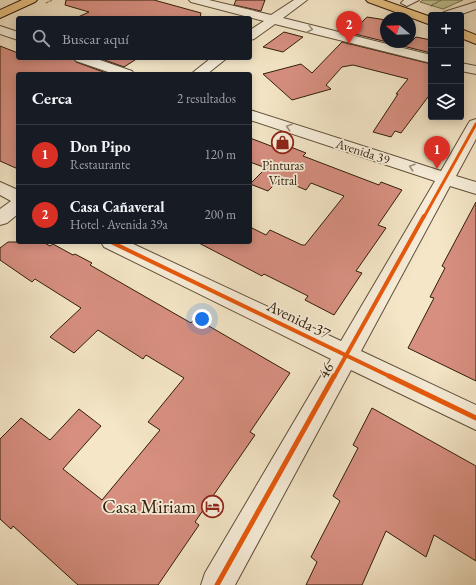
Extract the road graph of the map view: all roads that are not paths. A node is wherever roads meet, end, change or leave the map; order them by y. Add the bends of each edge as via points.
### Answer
1 (31, 0) edge
2 (195, 0) edge
3 (287, 0) edge
4 (301, 0) edge
5 (372, 0) edge
6 (406, 1) edge
7 (476, 5) edge
8 (432, 12) edge
9 (456, 12) edge
10 (0, 14) edge
11 (272, 20) junction
12 (428, 20) edge
13 (464, 26) edge
14 (0, 30) edge
15 (476, 32) edge
16 (464, 34) edge
17 (16, 35) edge
18 (252, 35) edge
19 (476, 40) edge
20 (428, 58) edge
21 (87, 60) edge
22 (217, 60) edge
23 (464, 68) edge
24 (476, 70) edge
25 (121, 72) edge
26 (201, 72) edge
27 (252, 116) edge
28 (476, 124) edge
29 (445, 178) junction
30 (0, 188) edge
31 (476, 188) edge
32 (16, 196) edge
33 (16, 206) edge
34 (0, 218) edge
35 (115, 244) edge
36 (347, 355) junction
37 (476, 418) edge
38 (217, 585) edge

1 - 10 main road
2 - 11 street
3 - 11 street
4 - 11 street
5 - 12 main road
6 - 8 main road
7 - 9 street
11 - 18 street
11 -> 20 street
13 - 15 main road
14 - 17 street
16 - 19 main road
21 - 25 street
22 - 26 street
23 - 24 street
29 -> 27 street, Avenida 39
28 - 29 street, 46
29 - 31 street, Avenida 39
29 - 36 street, 46
30 - 32 street
33 - 34 street
35 - 36 street, Avenida 37
36 - 37 street, Avenida 37
36 - 38 street, 46

